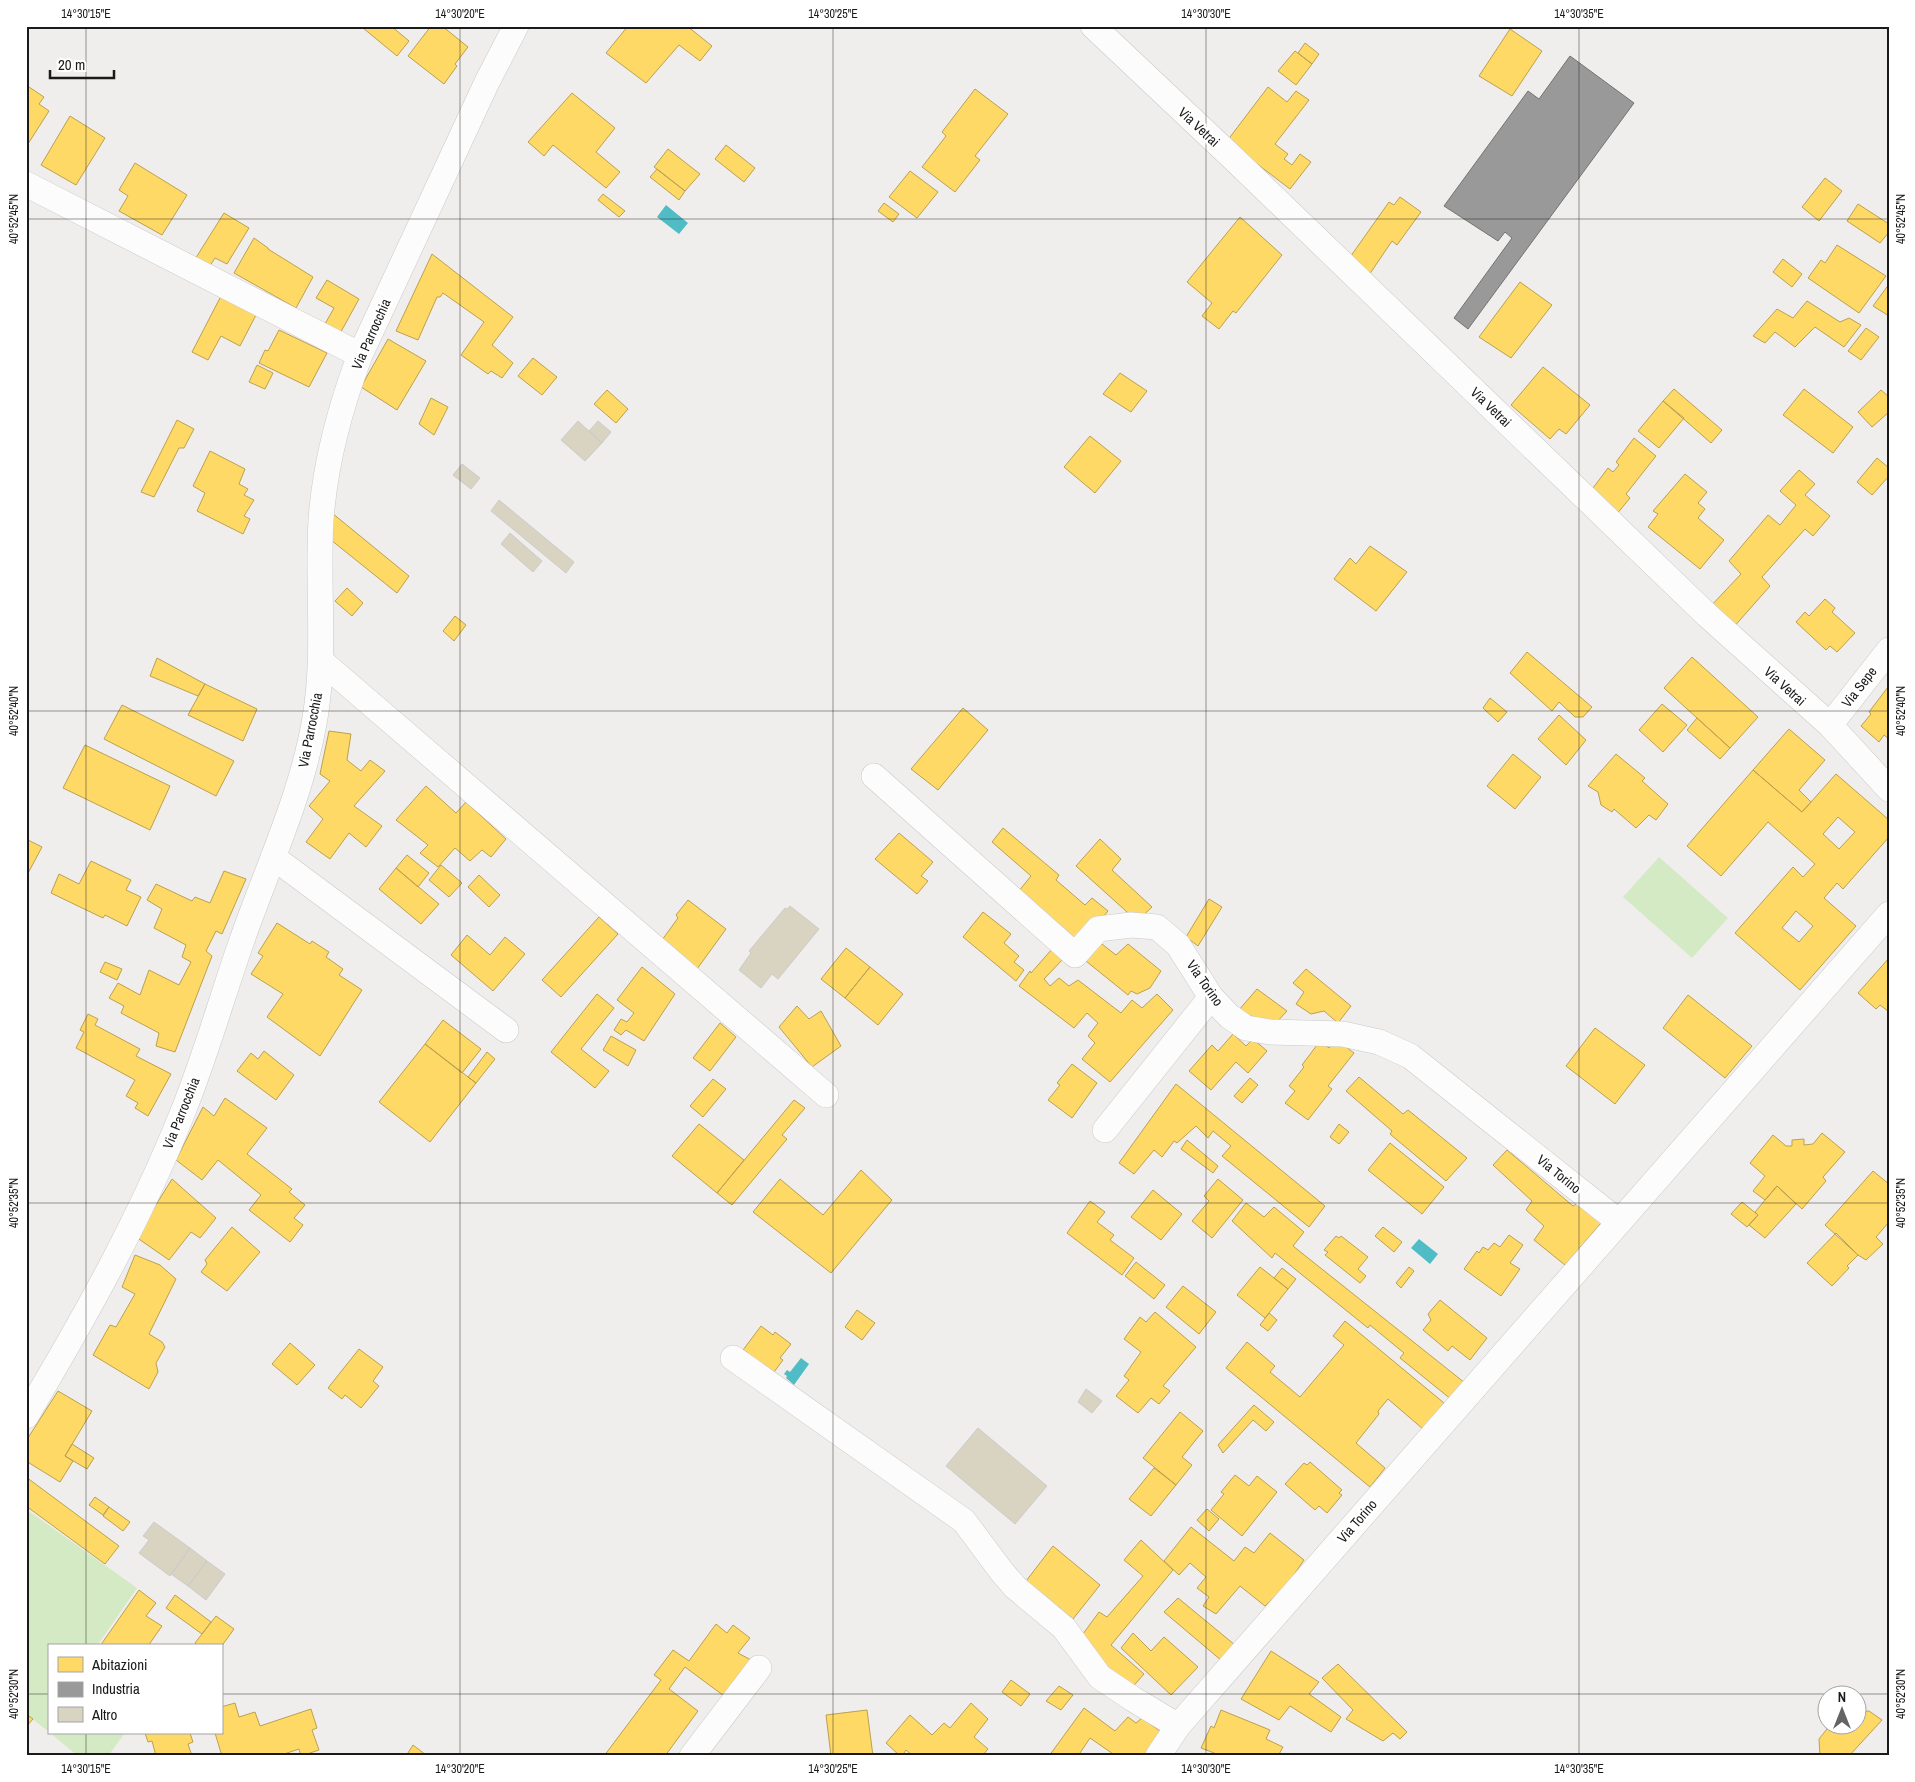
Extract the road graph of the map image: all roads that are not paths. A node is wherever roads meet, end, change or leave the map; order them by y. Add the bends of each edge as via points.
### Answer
1 (516, 26) edge
2 (1093, 26) edge
3 (26, 184) edge
4 (360, 355) junction
5 (1889, 650) edge
6 (321, 661) junction
7 (1830, 725) junction
8 (874, 776) dead end
9 (1889, 788) edge
10 (274, 857) junction
11 (1889, 914) edge
12 (1211, 997) junction
13 (506, 1030) dead end
14 (826, 1095) dead end
15 (1105, 1130) dead end
16 (1619, 1222) junction
17 (733, 1358) dead end
18 (26, 1416) edge
19 (759, 1668) dead end
20 (1178, 1726) junction
21 (692, 1756) edge
22 (1158, 1756) edge

1 - 4 street, Via Parrocchia via 486,82
2 - 7 street, Via Vetrai via 1707,615
3 - 4 street
4 - 6 street, Via Parrocchia via 346,393 328,463 321,521
5 - 7 street, Via Sepe
6 - 10 street, Via Parrocchia via 315,718 296,798
6 - 14 street
7 - 9 street, Via Vetrai
8 - 12 street, Via Torino via 1075,955 1098,929 1132,925 1157,927 1178,945
10 - 13 street
10 - 18 street, Via Parrocchia via 241,941 182,1115 142,1203 80,1324
11 - 16 street, Via Torino
12 - 15 street
12 - 16 street, Via Torino via 1246,1028 1270,1032 1343,1034 1379,1042 1410,1056
16 - 20 street, Via Torino
17 - 20 street via 964,1521 1015,1587 1070,1635 1100,1677
19 - 21 street
20 - 22 street, Via Torino

